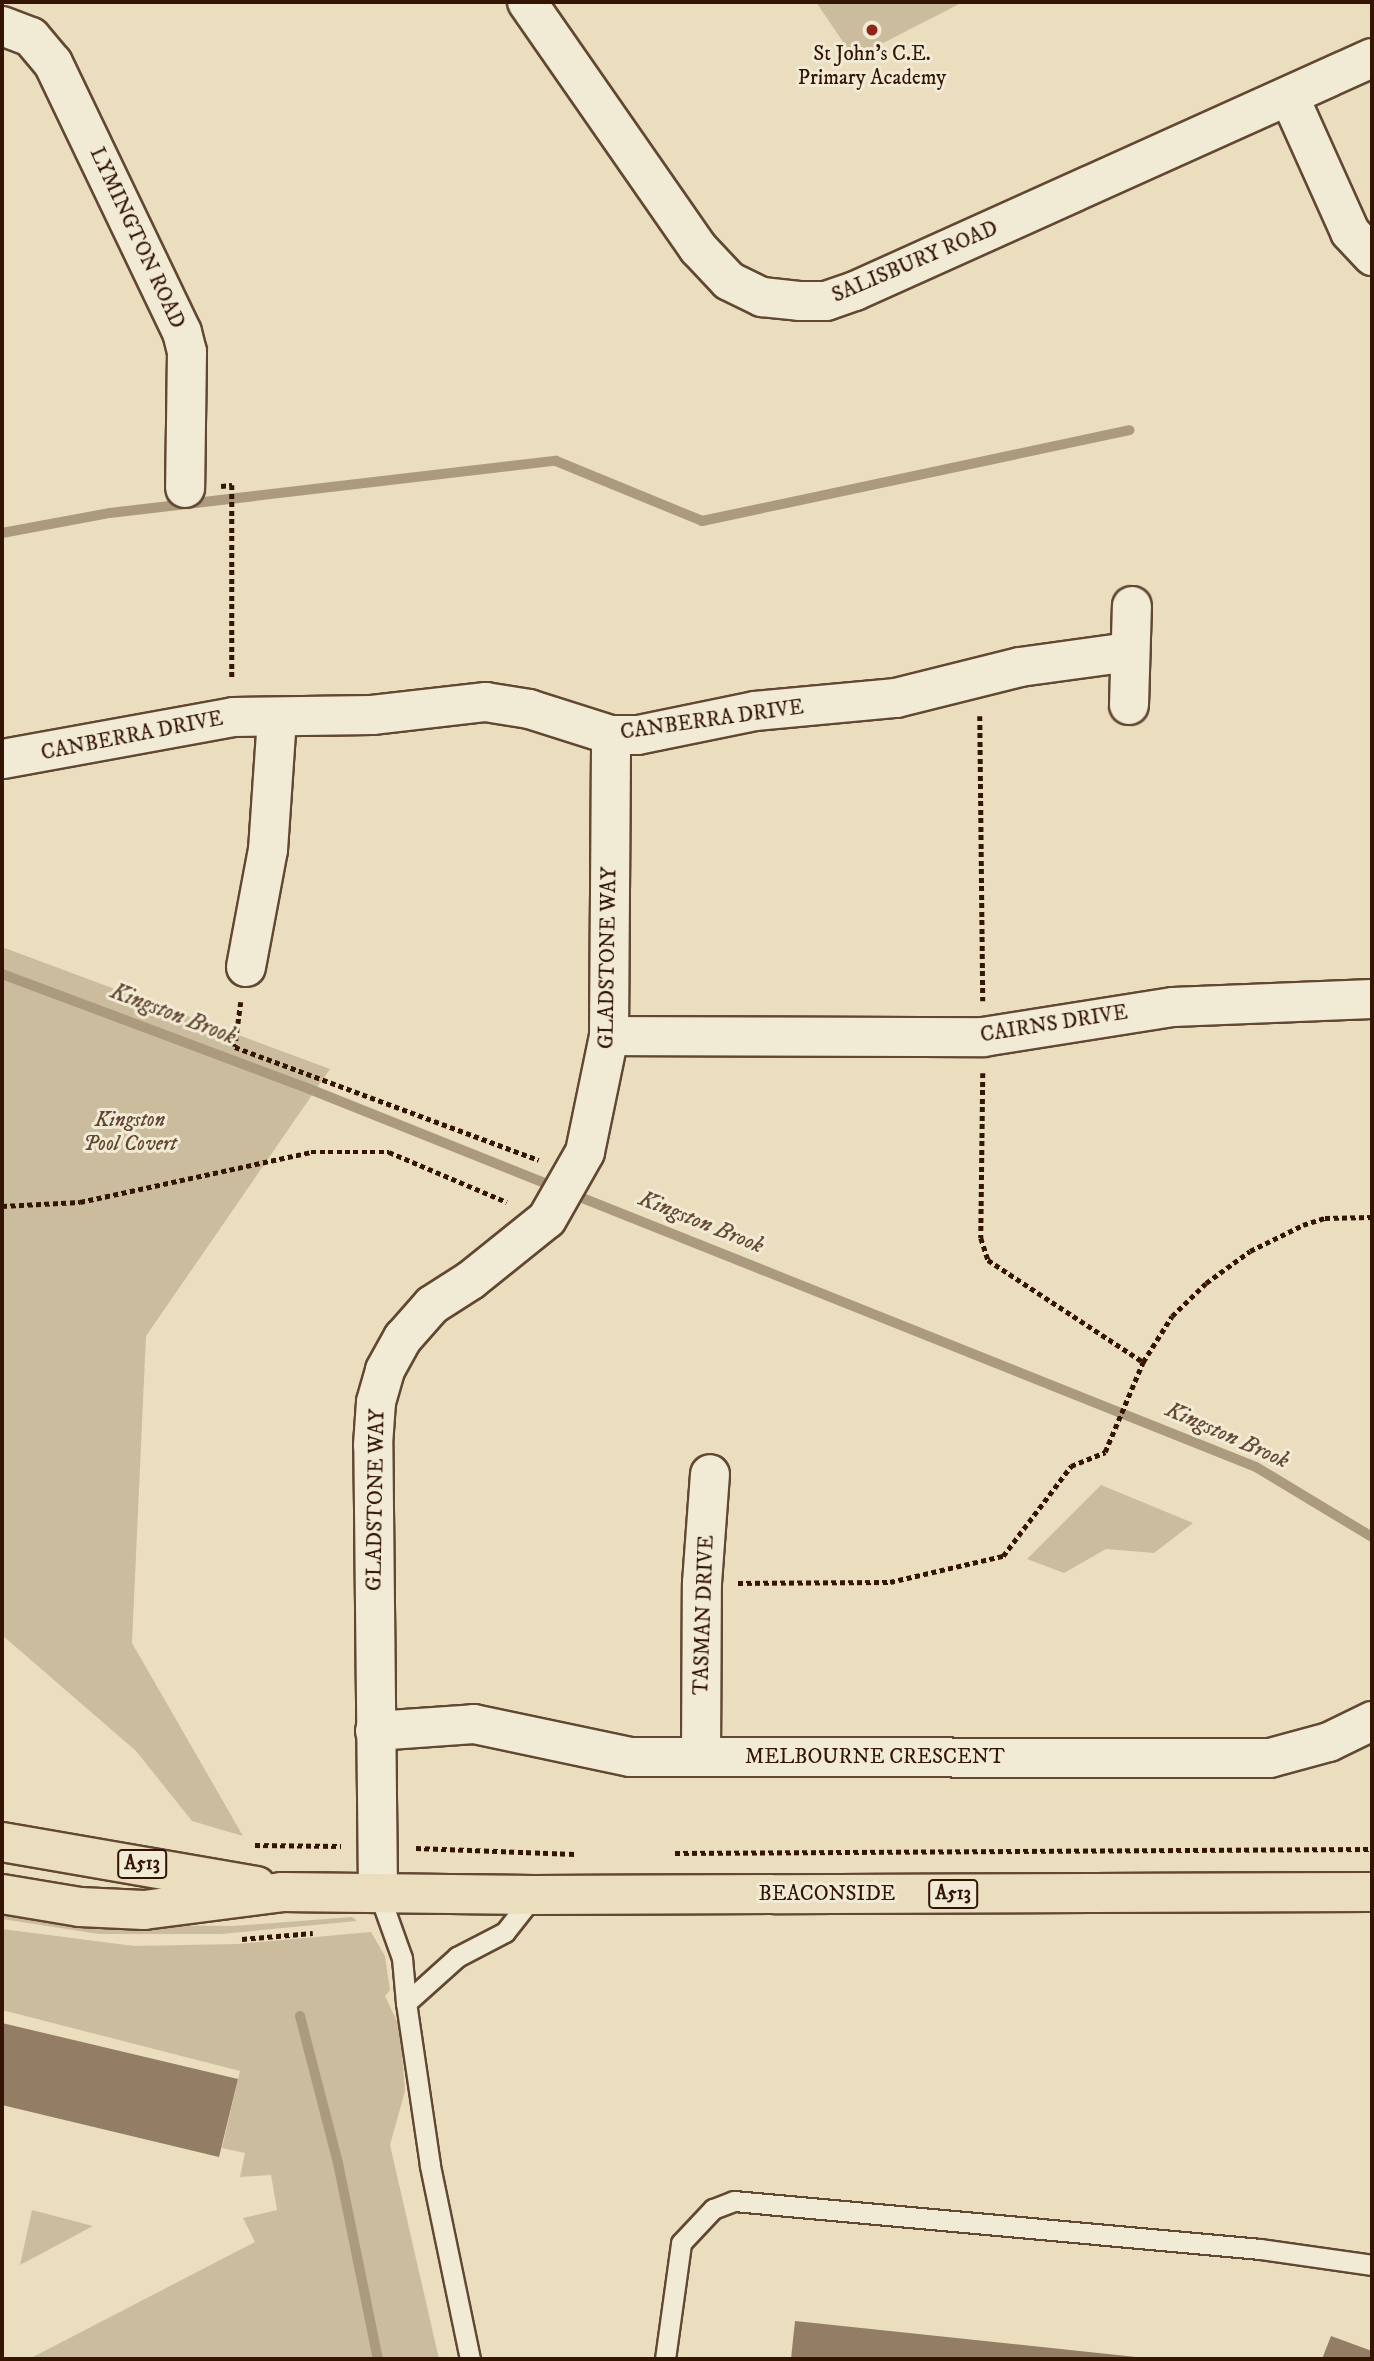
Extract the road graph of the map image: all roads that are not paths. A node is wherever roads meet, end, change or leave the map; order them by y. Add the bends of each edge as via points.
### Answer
1 (527, 2) edge
2 (2, 26) edge
3 (1372, 58) edge
4 (1289, 96) junction
5 (1372, 256) edge
6 (185, 488) dead end
7 (1132, 606) dead end
8 (1130, 652) junction
9 (1129, 705) dead end
10 (276, 718) junction
11 (611, 735) junction
12 (3, 759) edge
13 (246, 967) road end
14 (1372, 999) edge
15 (609, 1037) junction
16 (710, 1474) dead end
17 (1372, 1721) edge
18 (375, 1731) junction
19 (701, 1757) junction
20 (2, 1842) edge
21 (378, 1891) junction
22 (282, 1892) junction
23 (1372, 1892) edge
24 (2, 1894) edge
25 (534, 1895) junction
26 (406, 2003) junction
27 (1372, 2263) edge
28 (470, 2359) edge
29 (665, 2359) edge

1 - 4 street, SALISBURY ROAD via 698,248 729,281 762,297 826,301 855,291
2 - 6 street, LYMINGTON ROAD via 31,37 53,63 182,332 187,352
3 - 4 street, SALISBURY ROAD
4 - 5 street via 1350,232
7 - 8 street
8 - 9 street
8 - 11 street, CANBERRA DRIVE via 1069,657 896,698 755,711 638,735
10 - 11 street, CANBERRA DRIVE via 372,715 486,702 529,709
10 - 12 street, CANBERRA DRIVE via 233,717
10 - 13 street via 268,850
11 - 15 street, GLADSTONE WAY
14 - 15 street, CAIRNS DRIVE via 1173,1007 983,1037
15 - 18 street, GLADSTONE WAY via 580,1163 547,1219 432,1305 403,1338 386,1370 376,1402 373,1446
16 - 19 street, TASMAN DRIVE via 702,1583
17 - 19 street, MELBOURNE CRESCENT via 1329,1742 1270,1758
18 - 19 street, MELBOURNE CRESCENT via 474,1724 594,1753
18 - 21 street, GLADSTONE WAY
20 - 22 highway, BEACONSIDE / A513
21 - 22 highway, BEACONSIDE / A513
21 - 25 highway, BEACONSIDE / A513
21 - 26 lane via 402,1958
22 - 24 highway, BEACONSIDE / A513 via 144,1910 80,1907
23 - 25 highway, BEACONSIDE / A513
25 - 26 lane via 505,1932 457,1956
26 - 28 lane via 430,2165
27 - 29 lane via 762,2200 734,2201 713,2209 681,2243

